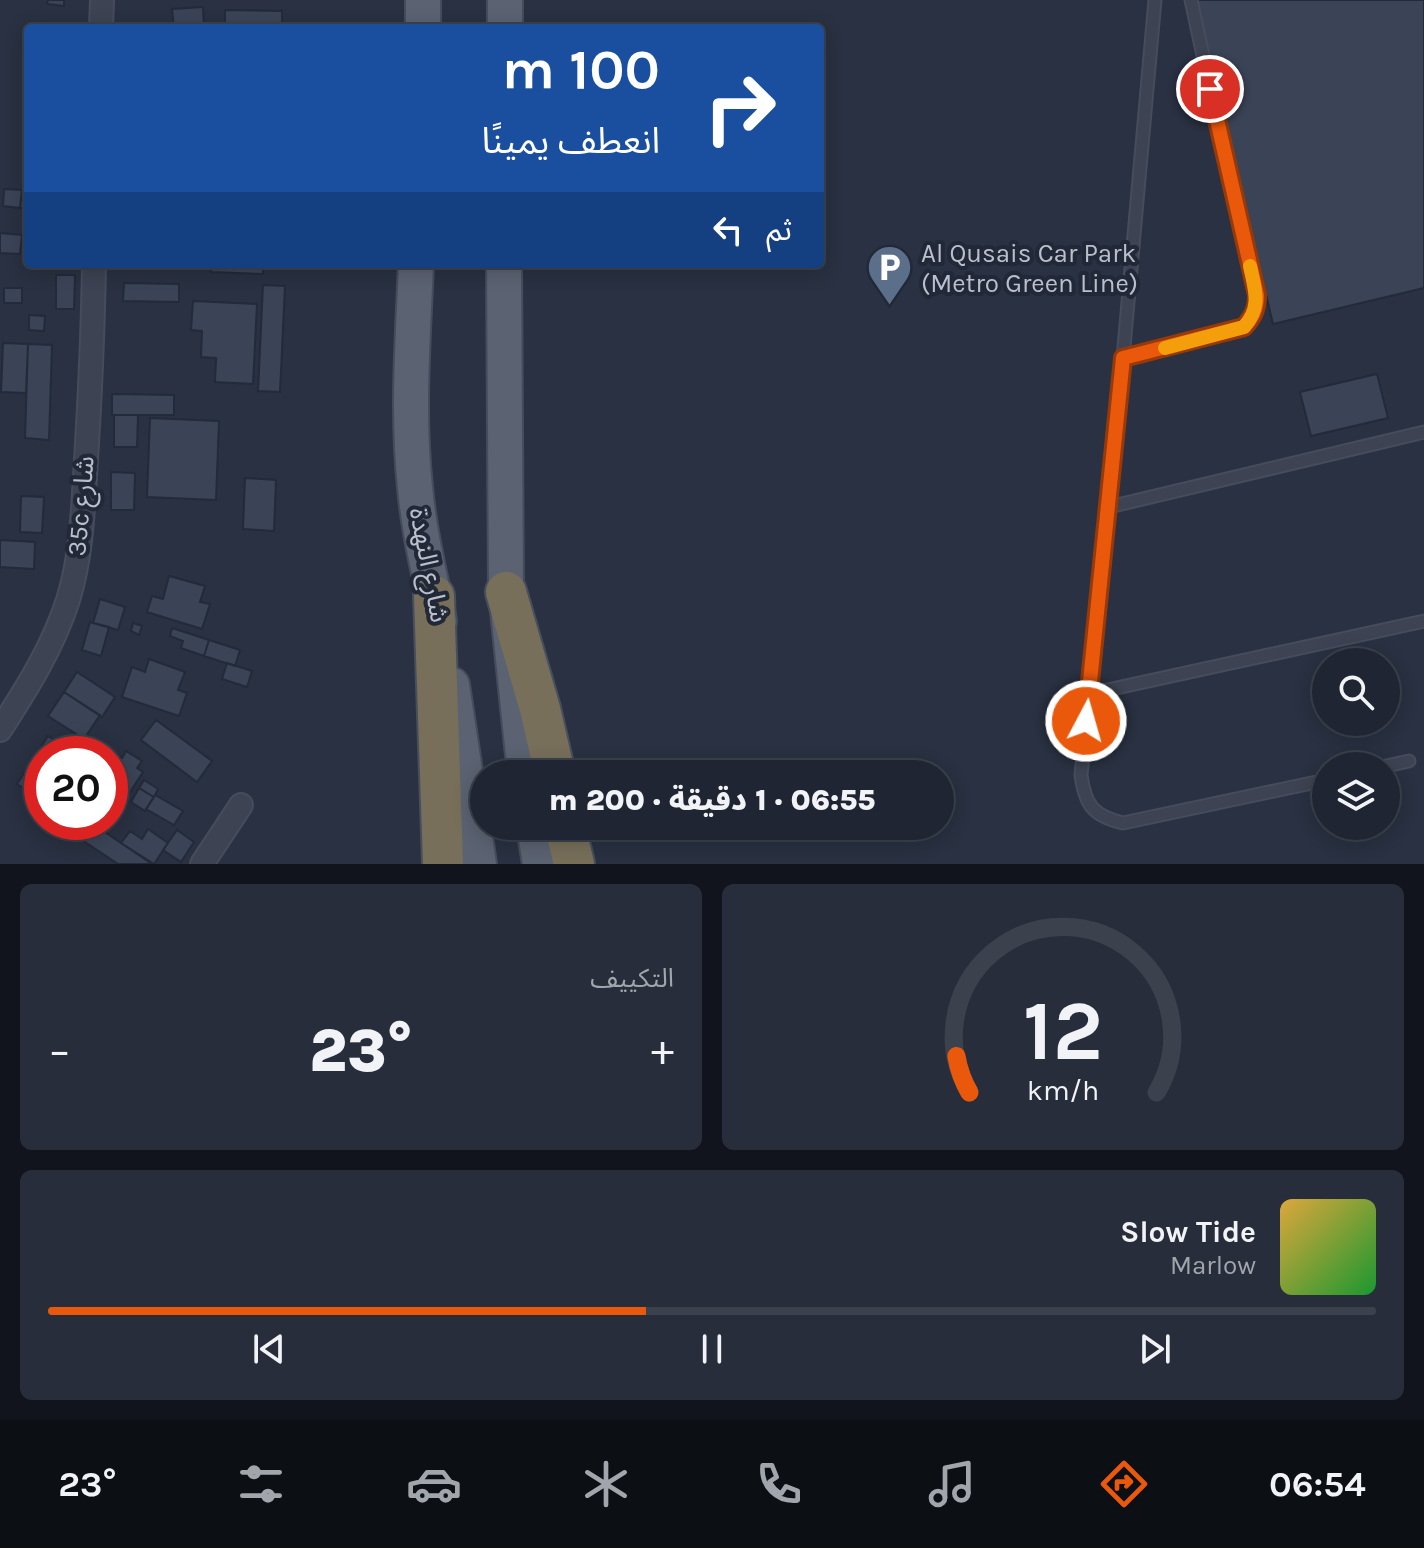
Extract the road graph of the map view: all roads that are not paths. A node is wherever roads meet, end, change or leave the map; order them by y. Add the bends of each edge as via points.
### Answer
1 (102, 0) edge
2 (423, 0) edge
3 (505, 0) edge
4 (1155, 0) edge
5 (1191, 0) edge
6 (101, 24) edge
7 (423, 24) edge
8 (505, 24) edge
9 (94, 268) edge
10 (416, 268) edge
11 (504, 268) edge
12 (1123, 358) junction
13 (1424, 432) edge
14 (1109, 507) junction
15 (506, 592) junction
16 (434, 596) junction
17 (1424, 621) edge
18 (1089, 694) junction
19 (0, 730) edge
20 (524, 760) edge
21 (552, 760) edge
22 (1409, 761) dead end
23 (1400, 763) edge
24 (1312, 783) edge
25 (241, 805) dead end
26 (536, 840) edge
27 (568, 840) edge
28 (202, 864) edge
29 (443, 864) edge
30 (479, 864) edge
31 (540, 864) edge
32 (574, 864) edge

1 - 6 street
2 - 7 main road
3 - 8 main road
4 - 12 lane
5 - 12 lane via 1257,306 1244,327
9 - 19 street, 35c شارع via 78,554 53,639
10 - 16 main road, شارع النهدة via 411,431 421,538
11 - 15 main road
12 - 14 lane
13 - 14 lane
14 - 18 lane
15 - 20 main road
15 - 21 highway
16 - 29 highway
16 - 30 main road, شارع النهدة
17 - 18 lane
18 - 24 lane via 1082,784 1093,810 1105,819 1141,821
22 - 23 lane
25 - 28 street
26 - 31 main road
27 - 32 highway

